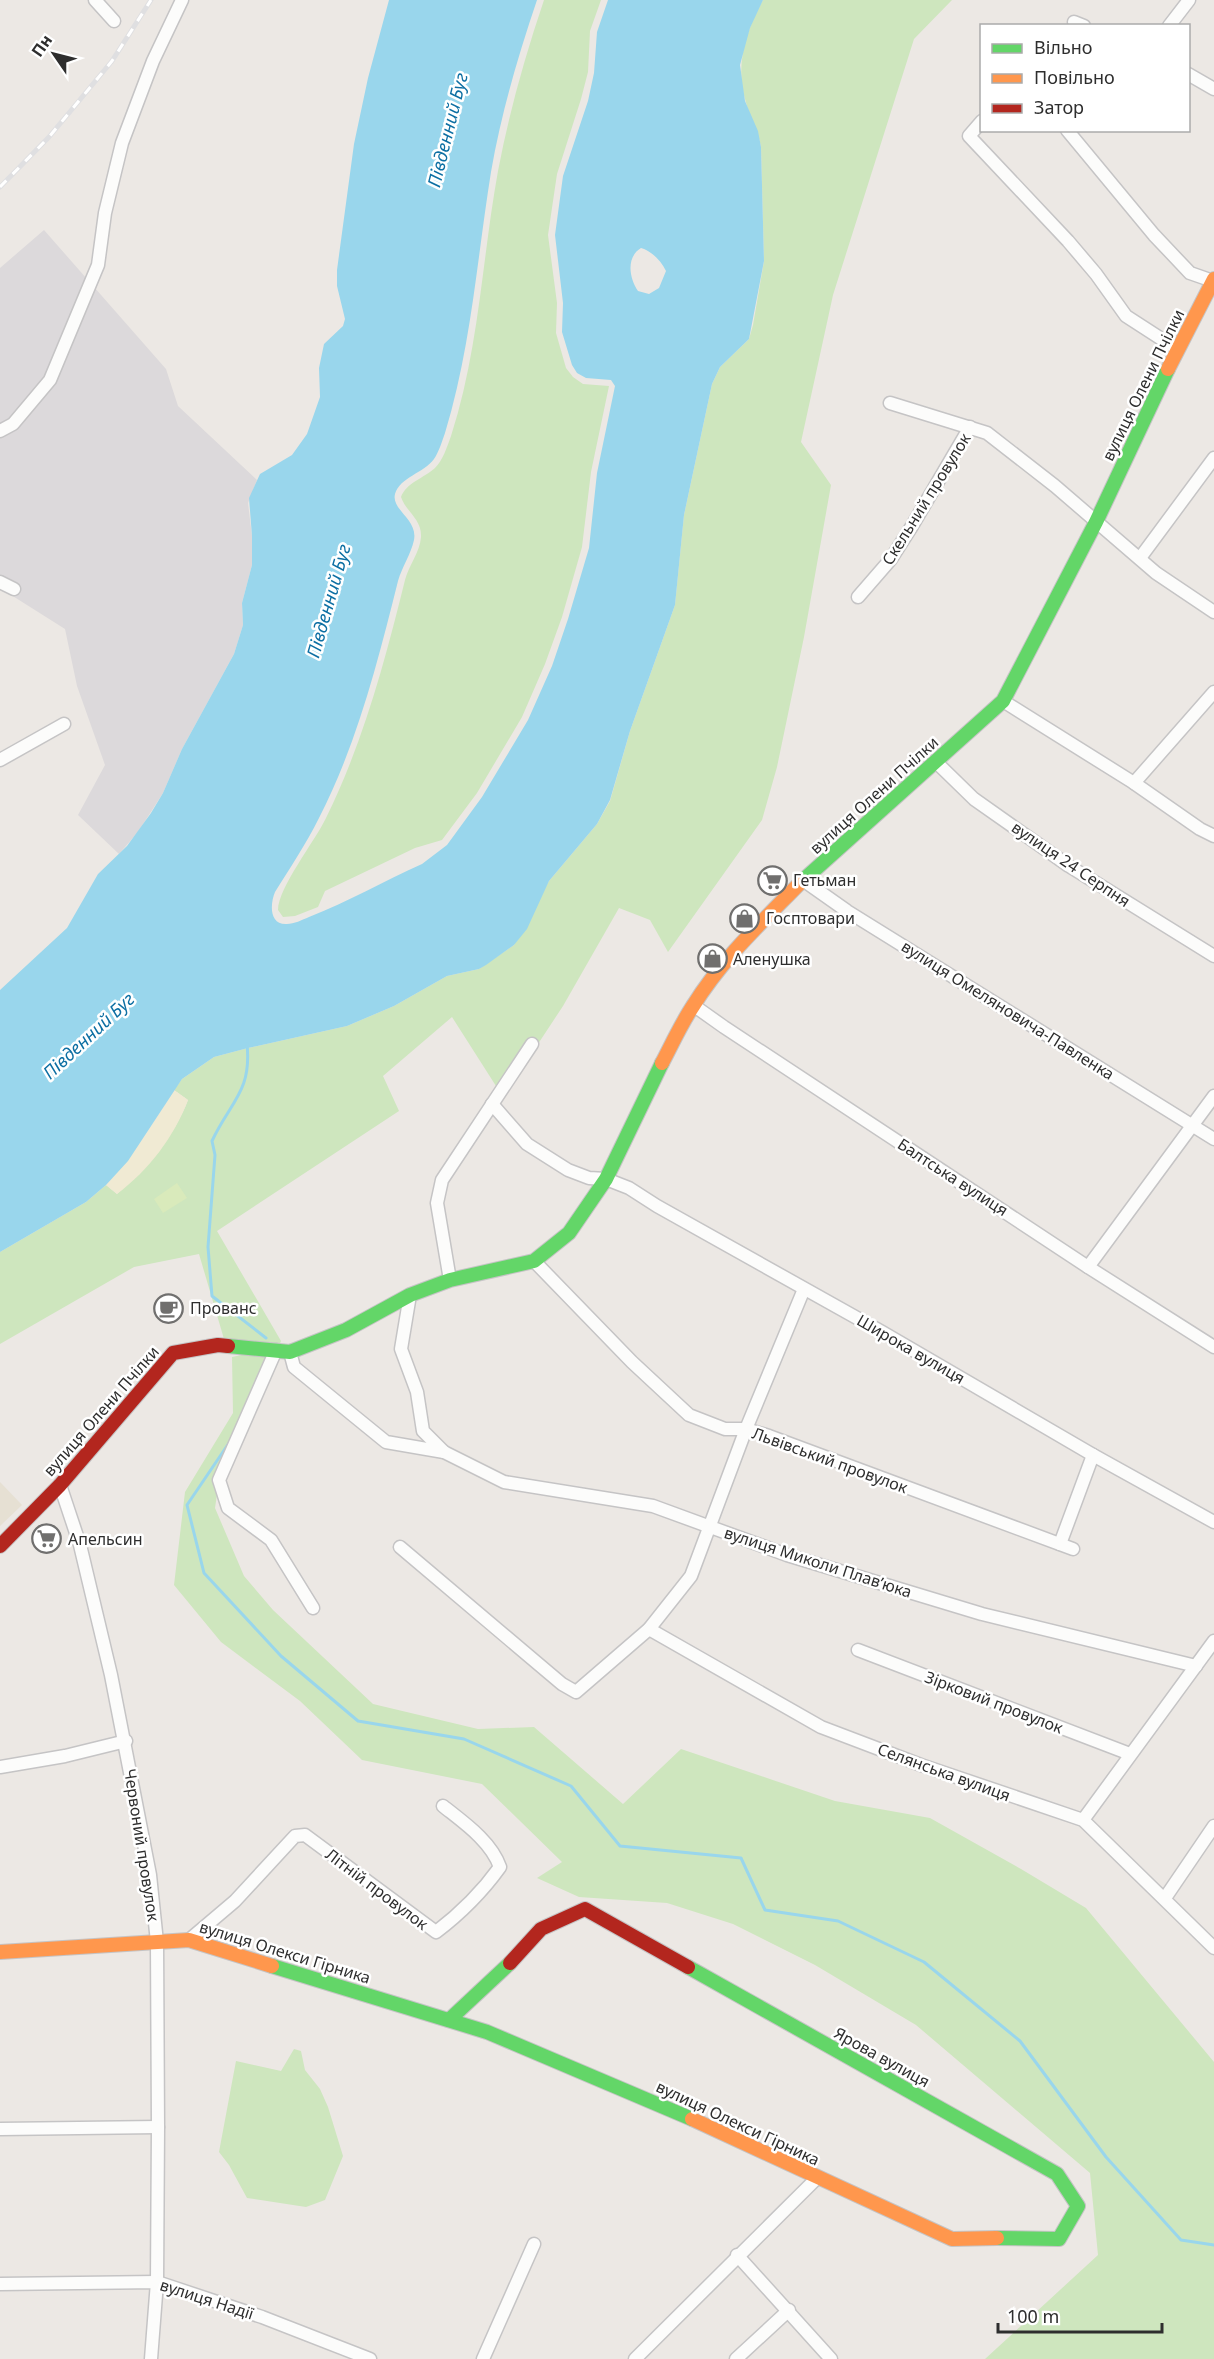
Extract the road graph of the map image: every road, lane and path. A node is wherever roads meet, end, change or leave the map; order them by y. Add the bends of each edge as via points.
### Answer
1 (95, 0) edge
2 (182, 0) edge
3 (1189, 0) edge
4 (114, 21) dead end
5 (1171, 24) edge
6 (1190, 75) edge
7 (1214, 89) edge
8 (980, 122) edge
9 (1069, 132) edge
10 (1213, 280) edge
11 (1177, 349) junction
12 (890, 403) dead end
13 (970, 428) junction
14 (0, 431) edge
15 (1214, 458) edge
16 (1096, 522) junction
17 (1140, 558) junction
18 (0, 582) edge
19 (14, 589) dead end
20 (858, 597) dead end
21 (1214, 612) edge
22 (1214, 692) edge
23 (1003, 700) junction
24 (64, 724) dead end
25 (0, 760) edge
26 (936, 762) junction
27 (1134, 783) junction
28 (1214, 836) edge
29 (802, 880) junction
30 (1214, 956) edge
31 (693, 1005) junction
32 (532, 1044) dead end
33 (1214, 1096) edge
34 (492, 1104) junction
35 (1192, 1125) junction
36 (1214, 1139) edge
37 (606, 1179) junction
38 (534, 1261) junction
39 (1088, 1267) junction
40 (450, 1280) junction
41 (804, 1289) junction
42 (410, 1295) junction
43 (1214, 1347) edge
44 (276, 1350) junction
45 (290, 1352) junction
46 (746, 1429) junction
47 (444, 1452) junction
48 (1093, 1455) junction
49 (60, 1485) junction
50 (1214, 1522) edge
51 (709, 1527) junction
52 (1060, 1544) junction
53 (0, 1546) edge
54 (400, 1547) dead end
55 (1073, 1549) dead end
56 (313, 1608) dead end
57 (649, 1629) junction
58 (1214, 1641) edge
59 (858, 1650) dead end
60 (1196, 1666) junction
61 (126, 1741) junction
62 (1130, 1754) junction
63 (0, 1767) edge
64 (443, 1806) dead end
65 (1083, 1820) junction
66 (1214, 1827) edge
67 (1165, 1898) junction
68 (189, 1940) junction
69 (157, 1942) junction
70 (1214, 1948) edge
71 (0, 1952) edge
72 (449, 2020) junction
73 (158, 2127) junction
74 (0, 2129) edge
75 (817, 2178) junction
76 (1014, 2237) joint
77 (534, 2244) dead end
78 (737, 2255) junction
79 (156, 2282) junction
80 (0, 2284) edge
81 (789, 2310) junction
82 (151, 2359) edge
83 (370, 2359) edge
84 (483, 2359) edge
85 (634, 2359) edge
86 (736, 2359) edge
87 (831, 2359) edge

1 - 4 street
2 - 14 street via 122,142 105,213 98,266 50,380 13,424
3 - 5 street
6 - 7 street
8 - 11 street via 969,136 1075,249 1126,316
9 - 10 street via 1190,273
10 - 11 street, вулиця Олени Пчілки
11 - 16 street, вулиця Олени Пчілки
12 - 13 street, Скельний провулок
13 - 16 street, Скельний провулок via 987,433
13 - 20 street, Скельний провулок via 891,559
15 - 17 street
16 - 17 street, Скельний провулок
16 - 23 street, вулиця Олени Пчілки
17 - 21 street, Скельний провулок
18 - 19 street
22 - 27 street
23 - 26 street, вулиця Олени Пчілки
23 - 27 street
24 - 25 street
26 - 29 street, вулиця Олени Пчілки
26 - 30 street, вулиця 24 Серпня via 974,799 1069,866
27 - 28 street
29 - 31 street, вулиця Олени Пчілки via 743,942
29 - 35 street, вулиця Омеляновича-Павленка
31 - 37 street, вулиця Олени Пчілки via 646,1092
31 - 39 street, Балтська вулиця
32 - 34 street
33 - 35 street
34 - 37 street, Широка вулиця via 527,1144 568,1170
34 - 40 street via 442,1180 439,1191 437,1203
35 - 36 street, вулиця Омеляновича-Павленка
35 - 39 street
37 - 38 street, вулиця Олени Пчілки via 569,1233
37 - 41 street, Широка вулиця via 629,1188
38 - 40 street, вулиця Олени Пчілки
38 - 46 street, Львівський провулок via 689,1415 725,1429
39 - 43 street, Балтська вулиця
40 - 42 street, вулиця Олени Пчілки
41 - 46 street
41 - 48 street, Широка вулиця
42 - 45 street, вулиця Олени Пчілки via 346,1330
42 - 47 street, вулиця Миколи Плавʼюка via 401,1349 417,1392 423,1431
44 - 45 street, вулиця Олени Пчілки
44 - 49 street, вулиця Олени Пчілки via 218,1345 173,1353
44 - 56 street via 219,1480 228,1508 271,1540
45 - 47 street, вулиця Миколи Плавʼюка via 294,1367 386,1443
46 - 51 street
46 - 52 street, Львівський провулок
47 - 51 street, вулиця Миколи Плавʼюка via 504,1482 653,1506
48 - 50 street, Широка вулиця
48 - 52 street
49 - 53 street, вулиця Олени Пчілки
49 - 61 street, Червоний провулок via 80,1545
51 - 57 street via 691,1576
51 - 60 street, вулиця Миколи Плавʼюка via 982,1614
52 - 55 street, Львівський провулок
54 - 57 street via 576,1692
57 - 65 street, Селянська вулиця via 821,1727
58 - 60 street
59 - 62 street, Зірковий провулок
60 - 62 street
61 - 63 street
61 - 69 street, Червоний провулок via 150,1875
62 - 65 street
64 - 68 street, Літній провулок via 469,1827 500,1867 484,1889 436,1932 305,1835 295,1836 235,1901
65 - 67 street, Селянська вулиця
66 - 67 street
67 - 70 street, Селянська вулиця
68 - 69 street, вулиця Олекси Гірника
68 - 72 street, вулиця Олекси Гірника
69 - 71 street, вулиця Олекси Гірника
69 - 73 street, Червоний провулок
72 - 75 street, вулиця Олекси Гірника via 667,2107
72 - 76 street, Ярова вулиця via 541,1929 585,1909 1057,2174 1078,2206 1059,2239
73 - 74 street
73 - 79 street, Червоний провулок
75 - 76 street, вулиця Олекси Гірника via 952,2239
75 - 78 street
77 - 84 street
78 - 81 street
78 - 85 street
79 - 80 street, вулиця Надії
79 - 82 street, Червоний провулок
79 - 83 street, вулиця Надії
81 - 86 street
81 - 87 street

